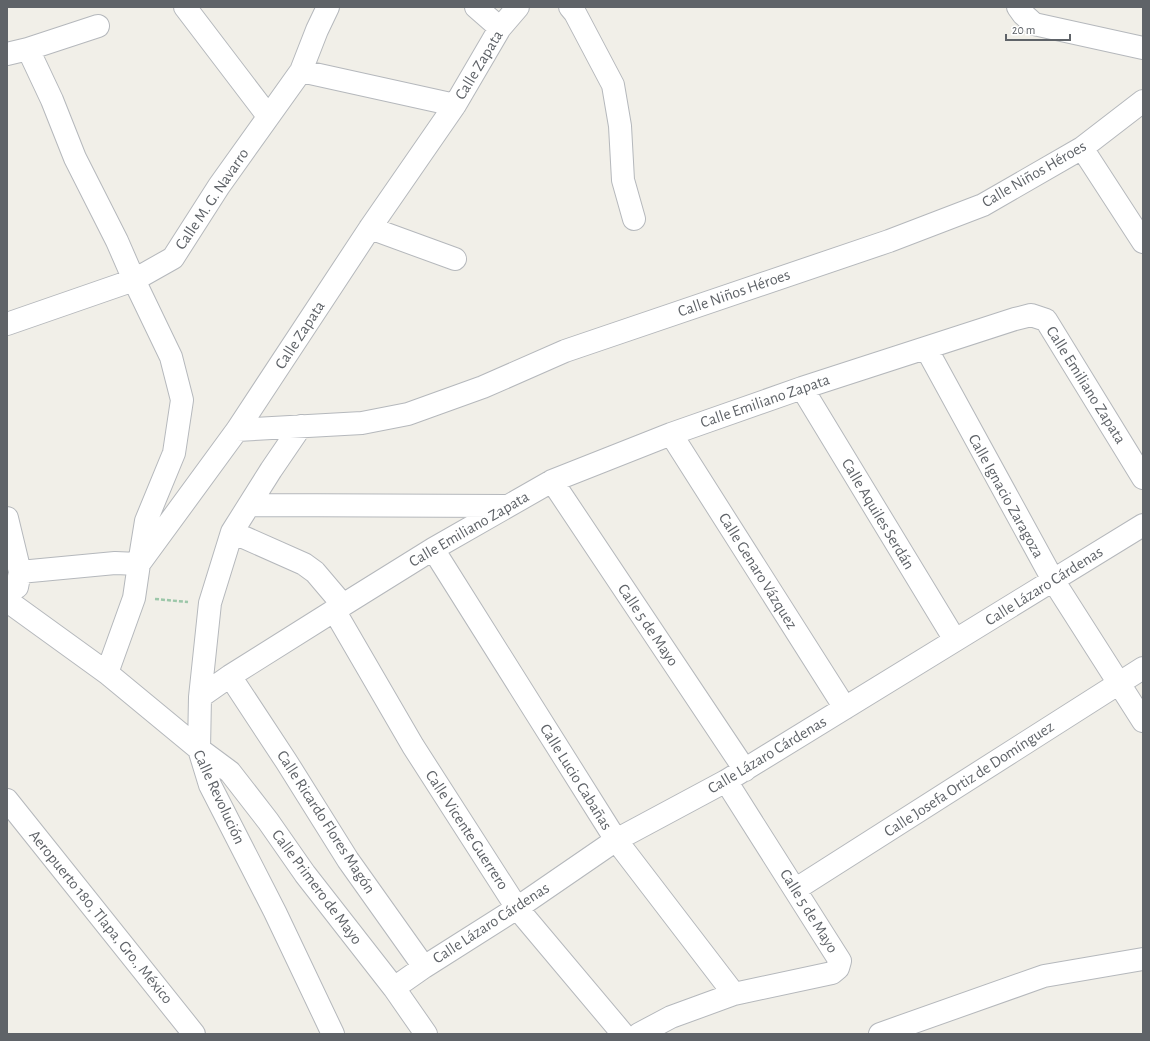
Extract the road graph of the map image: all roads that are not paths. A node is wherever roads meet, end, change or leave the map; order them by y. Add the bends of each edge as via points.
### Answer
1 (185, 7) edge
2 (328, 7) edge
3 (476, 7) edge
4 (518, 7) edge
5 (570, 7) edge
6 (1018, 7) edge
7 (98, 26) dead end
8 (500, 28) junction
9 (1143, 48) edge
10 (28, 49) junction
11 (7, 54) edge
12 (301, 71) junction
13 (1143, 101) edge
14 (455, 105) junction
15 (268, 116) junction
16 (1082, 148) junction
17 (634, 219) dead end
18 (370, 228) junction
19 (1143, 242) edge
20 (455, 259) dead end
21 (134, 280) junction
22 (7, 324) edge
23 (926, 348) junction
24 (802, 388) junction
25 (301, 426) junction
26 (237, 430) junction
27 (671, 434) junction
28 (1143, 478) edge
29 (552, 481) junction
30 (249, 505) junction
31 (508, 506) junction
32 (7, 518) edge
33 (1143, 525) edge
34 (232, 532) junction
35 (434, 549) junction
36 (139, 564) junction
37 (20, 572) junction
38 (1053, 580) junction
39 (10, 602) edge
40 (338, 607) junction
41 (955, 640) junction
42 (1143, 668) edge
43 (107, 673) junction
44 (230, 676) junction
45 (1119, 683) junction
46 (200, 696) junction
47 (845, 708) junction
48 (1143, 721) edge
49 (199, 749) junction
50 (745, 770) junction
51 (726, 781) junction
52 (7, 800) edge
53 (616, 840) junction
54 (796, 889) junction
55 (517, 908) junction
56 (1143, 959) edge
57 (424, 967) junction
58 (394, 988) junction
59 (734, 994) junction
60 (194, 1034) edge
61 (333, 1034) edge
62 (426, 1034) edge
63 (623, 1034) edge
64 (639, 1034) edge
65 (880, 1034) edge

1 - 15 street
2 - 12 street, Calle M. G. Navarro
3 - 8 street
4 - 8 street, Calle Zapata
5 - 17 street via 612,85 620,126 623,180
6 - 9 street via 1034,24
7 - 10 street
8 - 14 street, Calle Zapata
10 - 11 street
10 - 21 street via 75,158
12 - 14 street
12 - 15 street, Calle M. G. Navarro
13 - 16 street, Calle Niños Héroes
14 - 18 street, Calle Zapata
15 - 21 street, Calle M. G. Navarro via 218,186 173,258
16 - 19 street
16 - 25 street, Calle Niños Héroes via 983,205 889,241 565,351 483,388 408,414 362,423
18 - 20 street
18 - 26 street, Calle Zapata
21 - 22 street, Calle M. G. Navarro
21 - 36 street via 171,357 182,400 174,453 146,521
23 - 24 street, Calle Emiliano Zapata
23 - 28 street, Calle Emiliano Zapata via 1014,318 1031,316 1046,320
23 - 38 street, Calle Ignacio Zaragoza
24 - 27 street, Calle Emiliano Zapata
24 - 41 street, Calle Aquiles Serdán
25 - 26 street, Calle Niños Héroes
25 - 30 street
26 - 36 street, Calle Zapata
27 - 29 street, Calle Emiliano Zapata
27 - 47 street, Calle Genaro Vázquez
29 - 31 street, Calle Emiliano Zapata
29 - 50 street, Calle 5 de Mayo
30 - 31 street
30 - 34 street
31 - 35 street, Calle Emiliano Zapata
32 - 37 street, Calle Revolución
33 - 38 street, Calle Lázaro Cárdenas
34 - 40 street, Calle Vicente Guerrero via 304,564 315,572
34 - 46 street via 210,604
35 - 40 street, Calle Emiliano Zapata
35 - 53 street, Calle Lucio Cabañas
36 - 37 street via 115,563
36 - 43 street, Calle Zapata via 134,598
37 - 39 street, Calle Revolución
38 - 41 street, Calle Lázaro Cárdenas
38 - 45 street, Calle Ignacio Zaragoza
39 - 43 street, Calle Revolución
40 - 44 street, Calle Emiliano Zapata
40 - 55 street, Calle Vicente Guerrero via 413,746
41 - 47 street, Calle Lázaro Cárdenas
42 - 45 street, Calle Josefa Ortiz de Domínguez
43 - 49 street, Calle Revolución
44 - 46 street
44 - 57 street, Calle Ricardo Flores Magón via 348,860
45 - 48 street, Calle Ignacio Zaragoza
45 - 54 street, Calle Josefa Ortiz de Domínguez
46 - 49 street
47 - 50 street, Calle Lázaro Cárdenas
49 - 58 street, Calle Primero de Mayo via 230,772
49 - 61 street, Calle Revolución via 210,784
50 - 51 street, Calle Lázaro Cárdenas
51 - 53 street, Calle Lázaro Cárdenas
51 - 54 street, Calle 5 de Mayo
52 - 60 street, Aeropuerto 180, Tlapa, Gro., México
53 - 55 street, Calle Lázaro Cárdenas
53 - 59 street, Calle Lucio Cabañas
54 - 59 street, Calle 5 de Mayo via 840,961 838,968 832,973
55 - 57 street, Calle Lázaro Cárdenas
55 - 63 street, Calle Vicente Guerrero
56 - 65 street via 1044,976
57 - 58 street, Calle Lázaro Cárdenas
58 - 62 street, Calle Primero de Mayo
59 - 64 street via 671,1017

